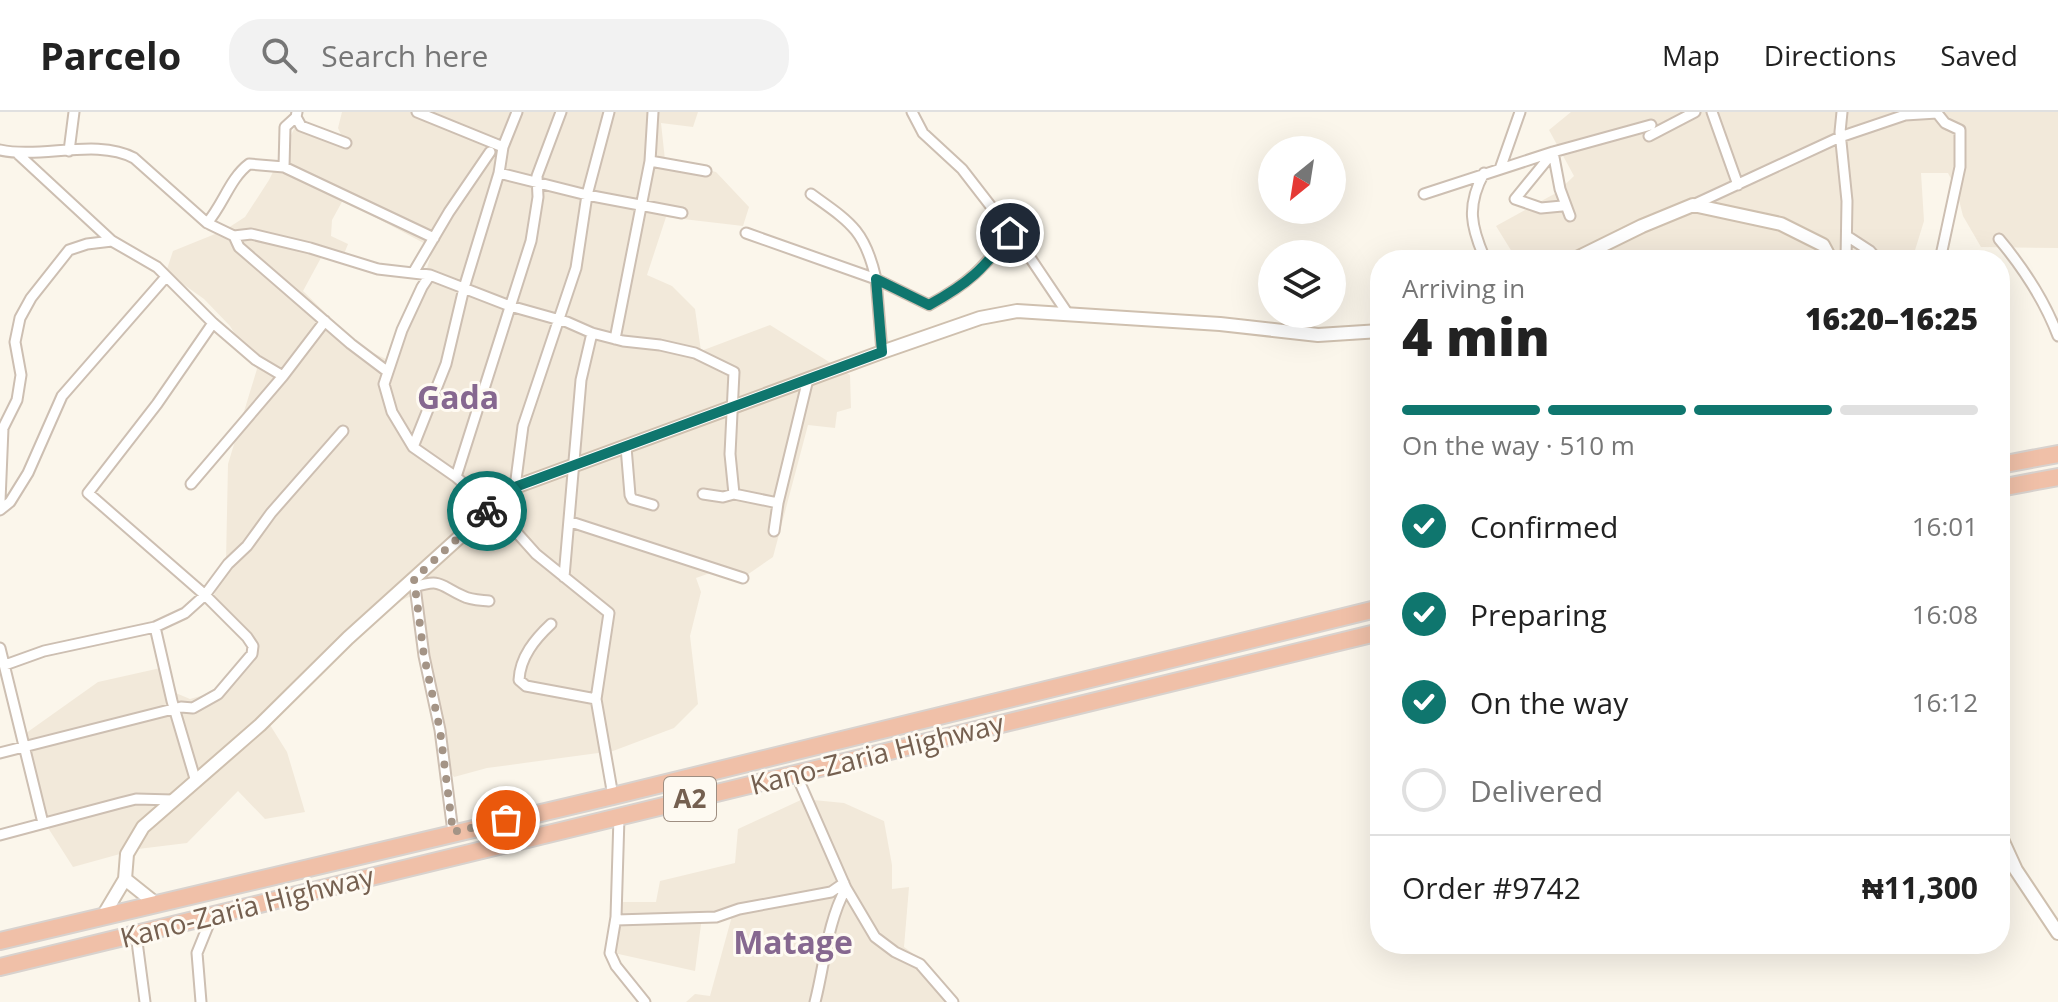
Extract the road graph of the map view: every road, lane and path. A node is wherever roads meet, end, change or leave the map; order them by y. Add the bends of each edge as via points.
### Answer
1 (74, 112) edge
2 (417, 112) edge
3 (517, 112) edge
4 (561, 112) edge
5 (609, 112) edge
6 (653, 112) edge
7 (912, 112) edge
8 (1520, 112) edge
9 (1695, 112) edge
10 (1712, 112) edge
11 (1842, 112) edge
12 (296, 115) edge
13 (1840, 137) junction
14 (346, 143) dead end
15 (503, 147) junction
16 (0, 150) edge
17 (69, 151) junction
18 (490, 152) dead end
19 (1553, 152) junction
20 (18, 154) junction
21 (650, 161) junction
22 (284, 167) junction
23 (1500, 169) junction
24 (706, 171) dead end
25 (499, 173) junction
26 (1484, 173) junction
27 (538, 184) junction
28 (1738, 185) junction
29 (811, 194) dead end
30 (1424, 194) dead end
31 (587, 195) junction
32 (642, 205) junction
33 (1693, 205) junction
34 (1562, 206) dead end
35 (682, 213) dead end
36 (1570, 216) dead end
37 (207, 223) junction
38 (746, 233) dead end
39 (1010, 233) junction
40 (234, 236) junction
41 (1847, 236) junction
42 (434, 238) junction
43 (1999, 239) dead end
44 (112, 241) junction
45 (1481, 250) edge
46 (1593, 250) edge
47 (1826, 250) edge
48 (1846, 250) edge
49 (1868, 250) edge
50 (1942, 250) edge
51 (2008, 250) edge
52 (2010, 252) edge
53 (413, 273) junction
54 (430, 275) junction
55 (165, 278) junction
56 (876, 279) junction
57 (464, 288) junction
58 (510, 306) junction
59 (1068, 314) junction
60 (558, 320) junction
61 (325, 321) junction
62 (213, 323) junction
63 (1370, 332) edge
64 (592, 333) junction
65 (2058, 336) edge
66 (615, 339) junction
67 (882, 352) junction
68 (388, 372) junction
69 (283, 376) junction
70 (808, 379) junction
71 (733, 407) junction
72 (343, 431) dead end
73 (413, 447) junction
74 (626, 447) junction
75 (2058, 454) edge
76 (2010, 463) edge
77 (573, 467) junction
78 (456, 477) junction
79 (2058, 477) edge
80 (191, 484) dead end
81 (2010, 486) edge
82 (515, 487) junction
83 (703, 494) dead end
84 (734, 494) junction
85 (0, 501) edge
86 (778, 503) junction
87 (653, 505) dead end
88 (491, 507) junction
89 (0, 510) edge
90 (571, 522) junction
91 (774, 531) dead end
92 (564, 577) junction
93 (743, 578) dead end
94 (414, 583) junction
95 (205, 595) junction
96 (489, 601) dead end
97 (1370, 610) edge
98 (551, 624) dead end
99 (155, 627) junction
100 (1370, 634) edge
101 (0, 648) edge
102 (5, 665) junction
103 (596, 699) junction
104 (174, 709) junction
105 (25, 748) junction
106 (0, 753) edge
107 (796, 774) junction
108 (196, 782) junction
109 (613, 796) junction
110 (173, 800) junction
111 (619, 817) junction
112 (43, 823) junction
113 (453, 832) junction
114 (0, 835) edge
115 (2010, 857) edge
116 (276, 877) junction
117 (125, 879) junction
118 (845, 885) junction
119 (281, 899) junction
120 (155, 903) junction
121 (103, 916) junction
122 (212, 916) junction
123 (616, 920) junction
124 (2058, 933) edge
125 (136, 934) junction
126 (0, 941) edge
127 (0, 967) edge
128 (948, 999) edge
129 (145, 1002) edge
130 (201, 1002) edge
131 (645, 1002) edge
132 (815, 1002) edge

1 - 17 street
2 - 15 street
3 - 15 street
4 - 27 street
5 - 31 street
6 - 21 street
7 - 39 street via 923,133 962,169
8 - 23 street
9 - 19 street via 1650,130
10 - 28 street
11 - 13 street
12 - 14 street via 301,126
12 - 22 street via 285,127
13 - 28 street
13 - 41 street
13 - 50 street via 1905,115 1937,113 1960,130 1960,167
15 - 25 street
16 - 20 street
17 - 20 street
17 - 37 street via 121,151
18 - 42 street
19 - 23 street
19 - 34 street via 1515,199 1541,208
19 - 36 street
20 - 44 street
21 - 24 street
21 - 32 street
22 - 37 street via 249,164
22 - 42 street
23 - 26 street
25 - 27 street
25 - 57 street
26 - 30 street
26 - 45 street via 1472,212
27 - 31 street
27 - 58 street via 531,241
28 - 33 street
29 - 56 street via 861,236
31 - 32 street
31 - 60 street via 576,268
32 - 35 street
32 - 66 street
33 - 46 street
33 - 47 street via 1781,224
37 - 40 street
38 - 56 street
39 - 56 street via 965,285 929,305
39 - 59 street
40 - 53 street via 251,234 378,269
40 - 61 street via 239,247
41 - 48 street
41 - 49 street
42 - 53 street
43 - 51 street
44 - 55 street via 157,267
44 - 85 street via 69,250 20,318 15,342 21,375 17,400 3,428
52 - 65 street via 2025,270
53 - 54 street
54 - 57 street
54 - 68 street
55 - 62 street
55 - 89 street via 62,396 28,473
56 - 67 street
57 - 58 street
57 - 73 street via 446,364
58 - 60 street
58 - 78 street
59 - 63 street via 1318,335
59 - 67 street via 1017,311 980,318
60 - 64 street
60 - 82 street via 523,426
61 - 68 street
61 - 69 street
62 - 69 street
62 - 95 street via 88,493
64 - 66 street
64 - 77 street via 581,380
66 - 71 street via 695,353 734,372
67 - 70 street
68 - 73 street via 384,384 392,412
69 - 80 street
70 - 71 street
70 - 86 street
71 - 74 street
71 - 84 street
72 - 95 street
73 - 78 street
74 - 77 street
74 - 87 street via 630,495
75 - 76 highway
77 - 82 street
77 - 90 street
78 - 88 street
79 - 81 highway
82 - 88 street
83 - 84 street
84 - 86 street
86 - 91 street
88 - 92 street
88 - 94 street
90 - 92 street
90 - 93 street
92 - 103 street via 609,613
94 - 96 street via 444,583 465,598
94 - 108 street
94 - 113 street
95 - 99 street via 185,613
95 - 104 street via 247,637 252,654 218,694 193,708
97 - 109 highway, Kano-Zaria Highway / A2
98 - 103 street via 528,651 519,680 526,686
99 - 102 street
99 - 104 street
100 - 107 highway, Kano-Zaria Highway / A2
101 - 102 street
102 - 105 street
103 - 109 street
104 - 105 street
104 - 108 street
105 - 106 street
105 - 112 street
107 - 111 highway, Kano-Zaria Highway / A2
107 - 118 street
108 - 110 street
109 - 113 highway, Kano-Zaria Highway / A2
110 - 112 street via 136,799
110 - 117 street via 133,842
111 - 119 highway, Kano-Zaria Highway / A2
111 - 123 street
112 - 114 street
113 - 116 highway, Kano-Zaria Highway / A2
115 - 124 street
116 - 119 highway
116 - 120 highway, Kano-Zaria Highway / A2
117 - 120 street
117 - 121 street
118 - 123 street via 716,917
118 - 128 street via 875,937 920,964
118 - 132 street via 830,927
119 - 122 highway, Kano-Zaria Highway / A2
120 - 121 highway, Kano-Zaria Highway / A2
121 - 126 highway, Kano-Zaria Highway / A2
122 - 125 highway, Kano-Zaria Highway / A2
122 - 130 street via 197,953
123 - 131 street via 610,953
125 - 127 highway, Kano-Zaria Highway / A2
125 - 129 street

